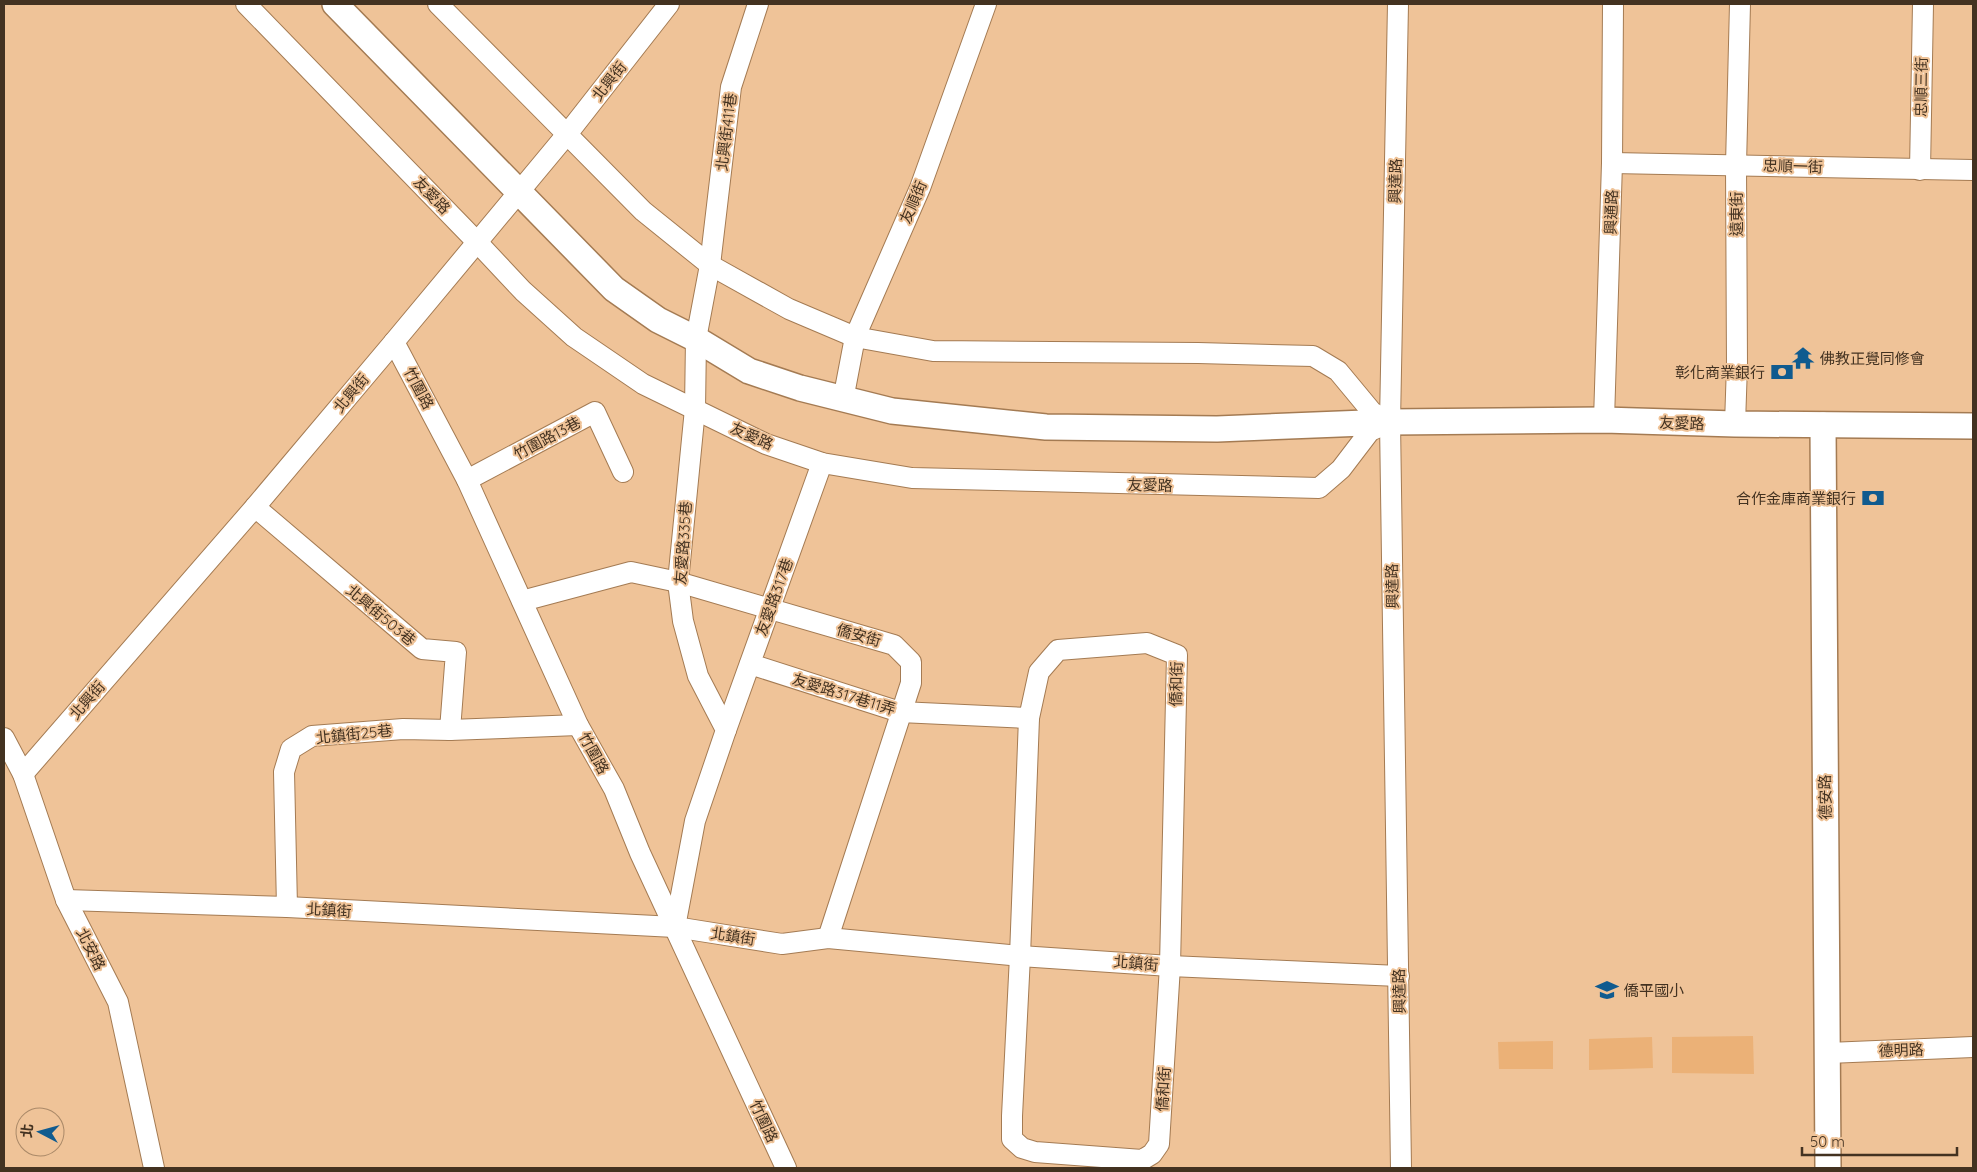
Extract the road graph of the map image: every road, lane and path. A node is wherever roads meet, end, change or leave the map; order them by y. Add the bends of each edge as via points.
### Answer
1 (246, 4) edge
2 (335, 4) edge
3 (438, 4) edge
4 (669, 4) edge
5 (758, 4) edge
6 (986, 4) edge
7 (1398, 4) edge
8 (1613, 4) edge
9 (1740, 4) edge
10 (1923, 4) edge
11 (568, 133) junction
12 (1612, 163) junction
13 (1736, 165) junction
14 (1920, 170) junction
15 (1973, 170) edge
16 (520, 191) junction
17 (477, 242) junction
18 (710, 264) junction
19 (855, 337) junction
20 (696, 339) junction
21 (394, 342) junction
22 (843, 400) junction
23 (695, 409) junction
24 (1604, 420) junction
25 (1390, 422) junction
26 (1735, 424) junction
27 (1822, 425) junction
28 (1973, 426) edge
29 (822, 463) junction
30 (623, 472) dead end
31 (467, 480) junction
32 (255, 507) junction
33 (678, 582) junction
34 (522, 601) junction
35 (770, 610) junction
36 (750, 664) junction
37 (900, 712) junction
38 (1029, 718) junction
39 (578, 725) junction
40 (450, 730) junction
41 (726, 730) junction
42 (4, 738) edge
43 (23, 774) junction
44 (66, 900) junction
45 (287, 907) junction
46 (675, 927) junction
47 (828, 938) junction
48 (1020, 956) junction
49 (1170, 966) junction
50 (1399, 976) junction
51 (1973, 1047) edge
52 (1828, 1052) junction
53 (154, 1168) edge
54 (786, 1168) edge
55 (1400, 1168) edge
56 (1828, 1168) edge

1 - 17 street, 友愛路
2 - 16 street, 友愛路
3 - 11 street
4 - 11 street, 北興街
5 - 18 street, 北興街411巷 via 731,87
6 - 19 street, 友順街 via 920,188
7 - 25 street, 興達路
8 - 12 street, 興通路
9 - 13 street, 遠東街
10 - 14 street, 忠順三街
11 - 16 street, 北興街
11 - 18 street via 643,211
12 - 13 street, 忠順一街
12 - 24 street, 興通路
13 - 14 street, 忠順一街
13 - 26 street, 遠東街 via 1738,365
14 - 15 street, 忠順一街
16 - 17 street, 北興街
16 - 20 street, 友愛路 via 614,289 658,320
17 - 21 street, 北興街
17 - 23 street, 友愛路 via 523,291 574,337 643,384
18 - 19 street via 789,309
18 - 20 street, 友愛路335巷
19 - 22 street, 友順街
19 - 25 street via 933,351 1313,356 1338,370 1372,412
20 - 22 street, 友愛路 via 749,371
20 - 23 street, 友愛路335巷
21 - 31 street, 竹圍路
21 - 32 street, 北興街
22 - 25 street, 友愛路 via 892,411 1046,427 1217,429
23 - 29 street, 友愛路 via 766,444
23 - 33 street, 友愛路335巷
24 - 25 street, 友愛路
24 - 26 street, 友愛路
25 - 29 street, 友愛路 via 1370,431 1341,470 1319,488 912,478
25 - 50 street, 興達路
26 - 27 street, 友愛路
27 - 28 street, 友愛路
27 - 52 street, 德安路
29 - 35 street, 友愛路317巷
30 - 31 street, 竹圍路13巷 via 596,412
31 - 34 street, 竹圍路
32 - 40 street, 北興街503巷 via 422,649 456,652
32 - 43 street, 北興街
33 - 34 street, 僑安街 via 631,572
33 - 35 street, 僑安街
33 - 41 street, 友愛路335巷 via 698,676
34 - 39 street, 竹圍路
35 - 36 street, 友愛路317巷
35 - 37 street, 僑安街 via 894,645 911,662 910,682
36 - 37 street, 友愛路317巷11弄
36 - 41 street, 友愛路317巷
37 - 38 street, 友愛路317巷11弄
37 - 47 street, 僑安街
38 - 48 street, 僑和街
38 - 49 street, 僑和街 via 1039,672 1058,650 1148,644 1177,655
39 - 40 street, 北鎮街25巷
39 - 46 street, 竹圍路 via 614,789
40 - 45 street, 北鎮街25巷 via 312,736 291,749 284,772
41 - 46 street via 695,821
42 - 43 street, 北安路
43 - 44 street, 北安路
44 - 45 street, 北鎮街
44 - 53 street, 北安路 via 118,1002
45 - 46 street, 北鎮街
46 - 47 street, 北鎮街 via 782,944
46 - 54 street, 竹圍路
47 - 48 street, 北鎮街
48 - 49 street, 北鎮街
48 - 49 street, 僑和街 via 1012,1139 1022,1148 1035,1152 1105,1158 1142,1160 1159,1144
49 - 50 street, 北鎮街
50 - 55 street, 興達路
51 - 52 street, 德明路
52 - 56 street, 德安路

